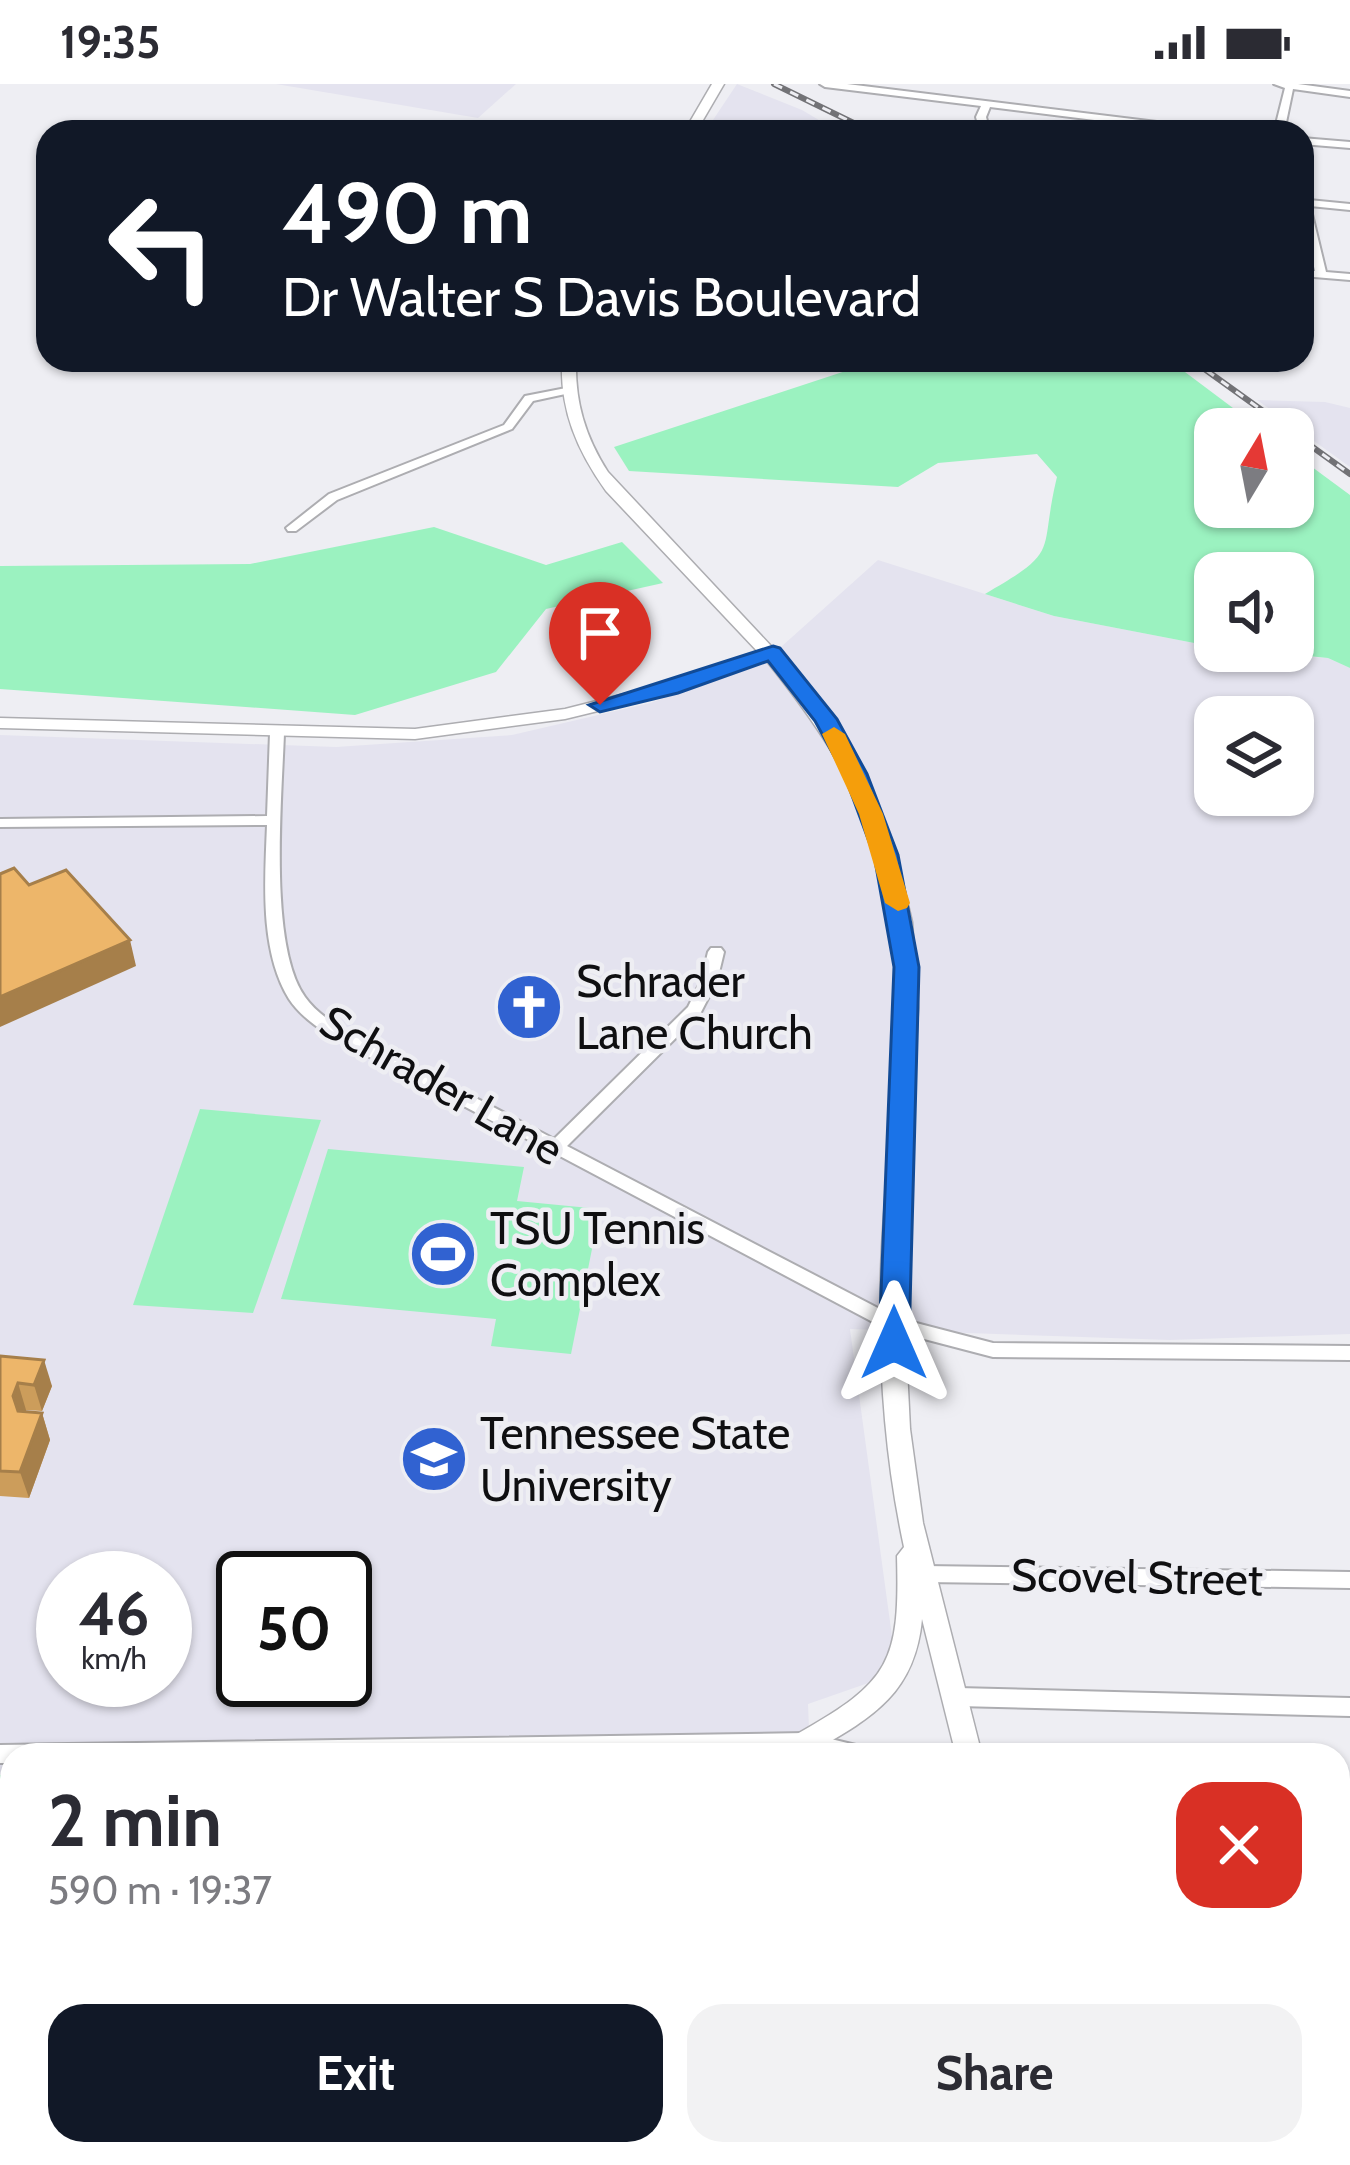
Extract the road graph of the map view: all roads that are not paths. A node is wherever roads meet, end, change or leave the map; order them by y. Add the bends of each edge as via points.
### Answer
1 (718, 84) edge
2 (825, 84) edge
3 (1279, 84) edge
4 (1290, 85) edge
5 (1350, 94) edge
6 (988, 104) junction
7 (697, 120) edge
8 (982, 120) edge
9 (1104, 120) edge
10 (1282, 120) edge
11 (1314, 142) edge
12 (1350, 145) edge
13 (1314, 199) edge
14 (1350, 207) edge
15 (1314, 244) edge
16 (1314, 274) edge
17 (1321, 274) junction
18 (1350, 277) edge
19 (568, 372) edge
20 (566, 392) junction
21 (292, 528) dead end
22 (773, 652) junction
23 (0, 723) edge
24 (277, 733) junction
25 (276, 820) junction
26 (0, 823) edge
27 (716, 952) dead end
28 (554, 1149) junction
29 (892, 1324) junction
30 (1350, 1353) edge
31 (905, 1489) junction
32 (924, 1574) junction
33 (1350, 1580) edge
34 (958, 1696) junction
35 (1350, 1707) edge
36 (806, 1742) junction
37 (739, 1743) edge
38 (810, 1743) edge
39 (967, 1743) edge

1 - 7 main road
2 - 6 street
3 - 4 street
4 - 5 street
4 - 10 street
6 - 8 street
6 - 9 street
11 - 12 street
13 - 14 street
15 - 17 street
16 - 17 street
17 - 18 street
19 - 20 main road
20 - 21 street via 529,398 508,427 333,497
20 - 22 main road via 590,459 611,488
22 - 24 main road via 565,714 415,734
22 - 29 main road via 826,719 855,774 896,894 908,1006
23 - 24 main road
24 - 25 street, Schrader Lane
25 - 26 street
25 - 28 street, Schrader Lane via 280,949 301,1003 346,1036
27 - 28 street via 694,1010
28 - 29 street, Schrader Lane
29 - 30 street, Schrader Lane via 993,1350
29 - 31 main road
31 - 32 main road
31 - 36 main road via 906,1658 858,1715
32 - 33 street, Scovel Street
32 - 34 main road
34 - 35 street
34 - 39 main road
36 - 37 street
36 - 38 street

